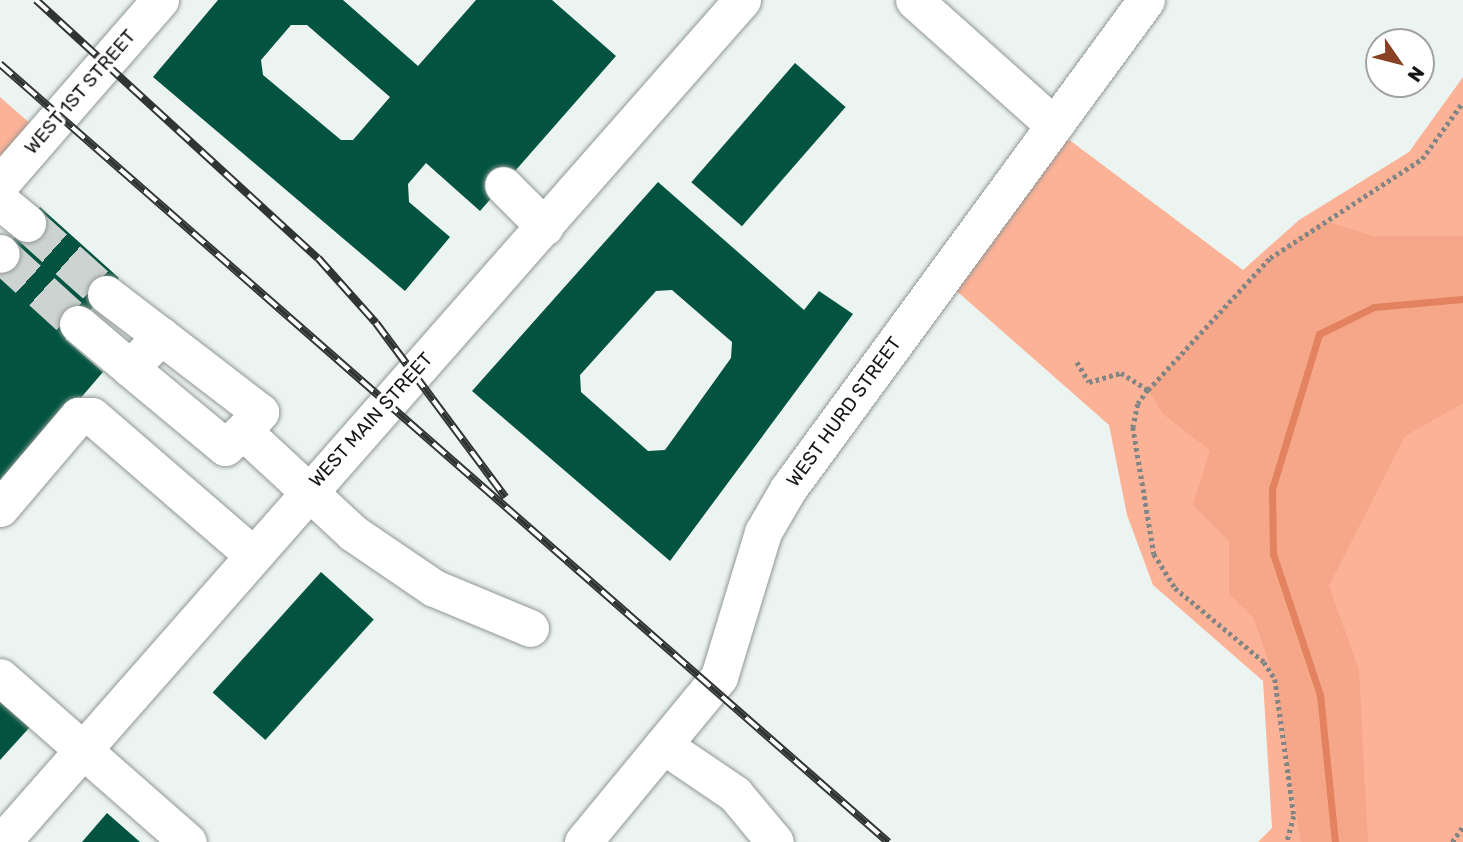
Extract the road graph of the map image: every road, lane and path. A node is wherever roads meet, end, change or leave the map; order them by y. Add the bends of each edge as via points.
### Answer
1 (160, 0) edge
2 (742, 0) edge
3 (914, 0) edge
4 (1146, 0) edge
5 (1463, 102) edge
6 (1054, 125) junction
7 (0, 184) edge
8 (503, 185) dead end
9 (545, 227) junction
10 (106, 294) tunnel mouth
11 (78, 324) tunnel mouth
12 (161, 336) junction
13 (1077, 362) dead end
14 (130, 368) junction
15 (1148, 390) junction
16 (243, 431) junction
17 (309, 489) junction
18 (0, 508) edge
19 (253, 555) junction
20 (530, 628) dead end
21 (0, 677) edge
22 (663, 745) junction
23 (82, 750) junction
24 (1463, 826) edge
25 (2, 842) edge
26 (188, 842) edge
27 (583, 842) edge
28 (775, 842) edge
29 (1287, 842) edge
30 (1452, 842) edge

1 - 7 street, WEST 1ST STREET
2 - 9 street, WEST MAIN STREET
3 - 6 street
4 - 6 street, WEST HURD STREET
5 - 15 path via 1422,159 1270,258
6 - 22 street, WEST HURD STREET via 788,489 763,532 726,664
8 - 9 street
9 - 17 street, WEST MAIN STREET
10 - 12 street
11 - 14 street
12 - 14 street
12 - 16 street via 260,412
13 - 15 path via 1088,382 1121,373
14 - 16 street via 225,447
15 - 29 path via 1138,404 1133,427 1154,554 1175,588 1264,662 1275,679 1294,816
16 - 17 street
17 - 19 street, WEST MAIN STREET
17 - 20 street via 389,561 434,588
18 - 19 street via 78,416 92,416
19 - 23 street, WEST MAIN STREET
21 - 23 street
22 - 27 street, WEST HURD STREET
22 - 28 street via 735,794
23 - 25 street, WEST MAIN STREET
23 - 26 street
24 - 30 path

